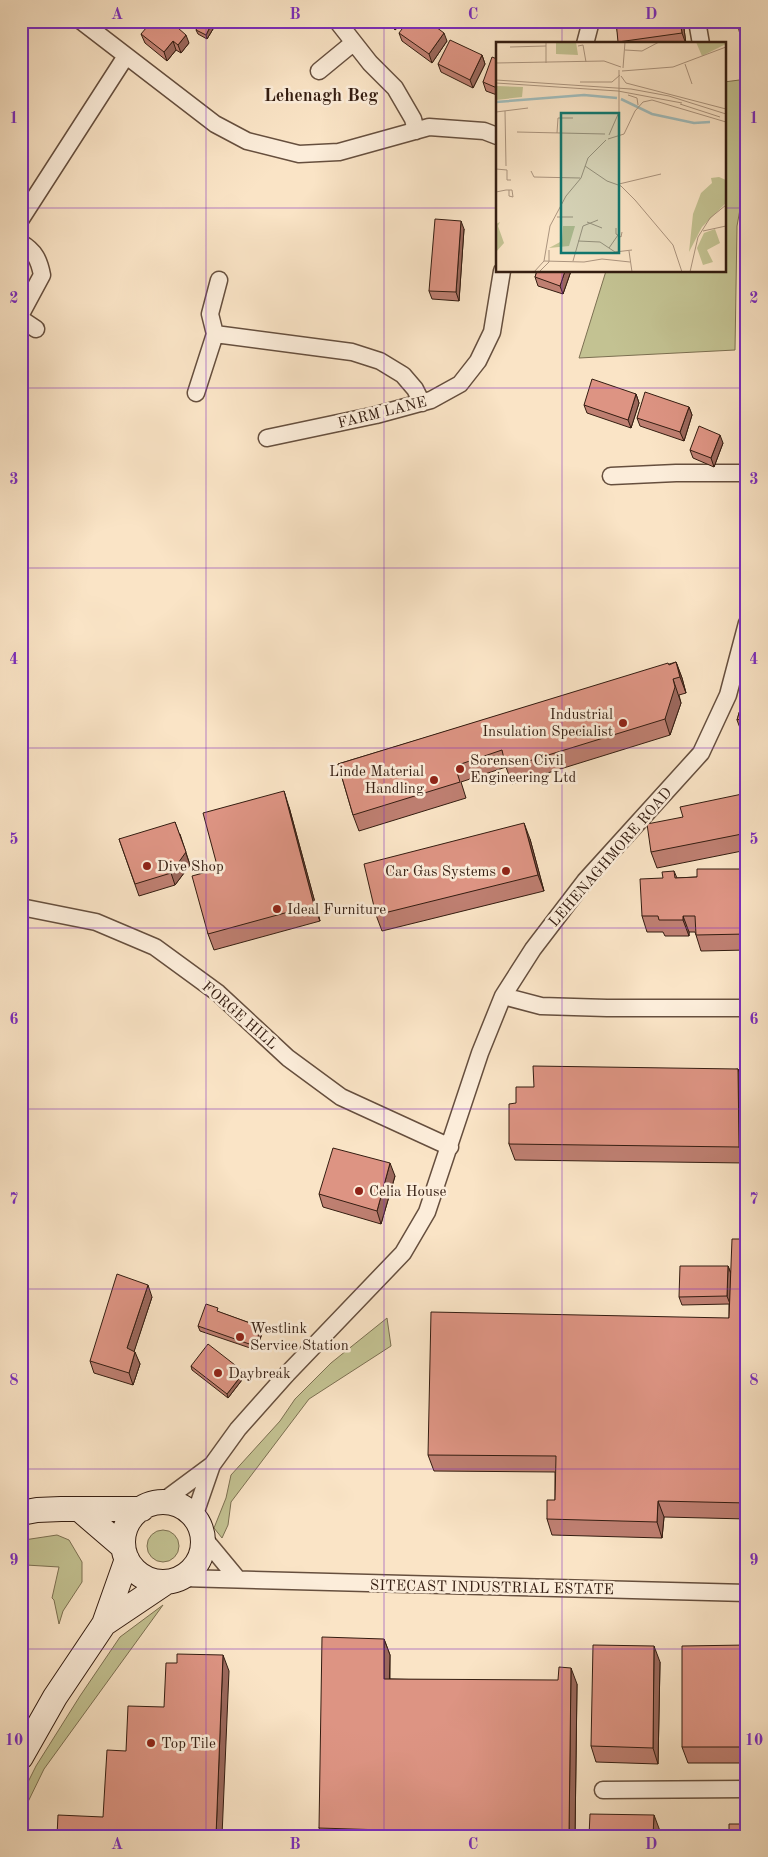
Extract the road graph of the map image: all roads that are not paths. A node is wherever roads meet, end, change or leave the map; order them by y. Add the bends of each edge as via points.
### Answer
1 (81, 21) edge
2 (337, 21) edge
3 (591, 21) edge
4 (697, 21) edge
5 (586, 42) edge
6 (701, 42) edge
7 (353, 43) junction
8 (126, 56) junction
9 (320, 71) dead end
10 (416, 131) junction
11 (496, 136) edge
12 (21, 219) edge
13 (21, 242) edge
14 (502, 272) edge
15 (219, 280) dead end
16 (21, 314) edge
17 (21, 319) edge
18 (36, 329) dead end
19 (215, 334) junction
20 (196, 393) dead end
21 (422, 403) junction
22 (268, 438) dead end
23 (747, 473) edge
24 (611, 476) dead end
25 (747, 623) edge
26 (21, 907) edge
27 (503, 996) junction
28 (747, 1008) edge
29 (450, 1147) junction
30 (212, 1465) junction
31 (152, 1506) junction
32 (80, 1510) junction
33 (21, 1513) edge
34 (199, 1527) junction
35 (125, 1553) junction
36 (237, 1578) junction
37 (173, 1580) junction
38 (747, 1593) edge
39 (104, 1624) junction
40 (21, 1757) edge
41 (747, 1789) edge
42 (603, 1790) dead end

1 - 8 street
2 - 7 street
3 - 5 street
4 - 6 street
7 - 9 street
7 - 10 street via 395,88 413,119
8 - 10 street via 215,124 247,141 299,154 331,153
8 - 12 street
10 - 11 street via 429,128 484,130
13 - 16 street via 39,260 42,275
14 - 21 street, FARM LANE via 492,332 478,361 460,384
15 - 19 street via 210,314
17 - 18 street
19 - 20 street
19 - 21 street via 352,352 380,361 403,375
21 - 22 street, FARM LANE
23 - 24 street
25 - 27 street, LEHENAGHMORE ROAD via 728,694 700,753 585,881 533,948
26 - 29 street, FORGE HILL via 96,922 155,948 218,993 288,1058 341,1097
27 - 28 street via 541,1006
27 - 29 street, LEHENAGHMORE ROAD via 480,1053
29 - 30 street, LEHENAGHMORE ROAD via 427,1212 403,1253 287,1374 238,1429
30 - 31 street
30 - 34 street
31 - 32 street
31 - 34 street via 174,1504 185,1509
31 - 35 street via 133,1516 127,1525
32 - 33 street
32 - 35 street
34 - 36 street
34 - 37 street via 203,1550 199,1561 192,1571
35 - 37 street via 133,1569 142,1577 153,1581
35 - 39 street
36 - 37 street, SITECAST INDUSTRIAL ESTATE
36 - 38 street, SITECAST INDUSTRIAL ESTATE
37 - 39 street
39 - 40 street
41 - 42 street

